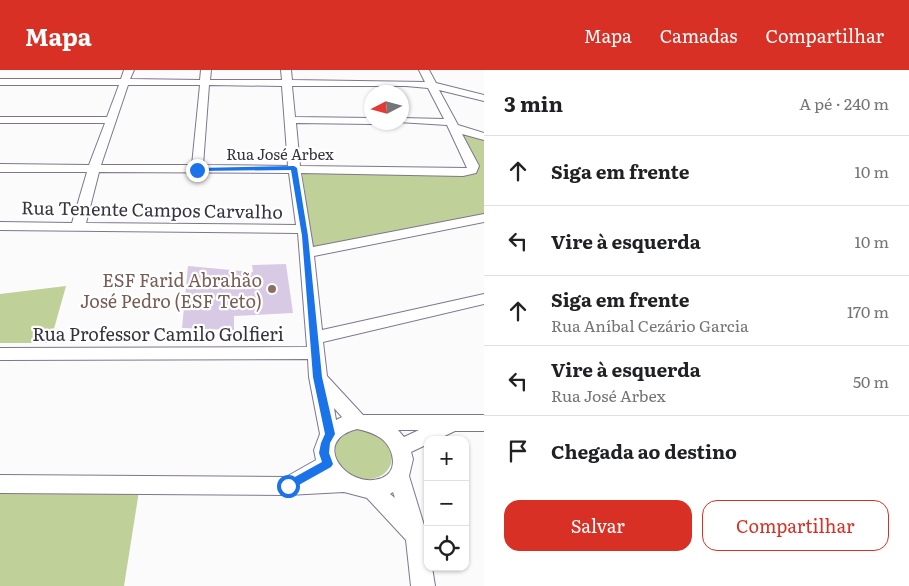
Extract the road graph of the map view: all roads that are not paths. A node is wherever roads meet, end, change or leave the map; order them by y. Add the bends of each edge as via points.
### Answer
1 (129, 70) edge
2 (206, 70) edge
3 (424, 70) edge
4 (286, 76) edge
5 (0, 82) edge
6 (125, 83) junction
7 (204, 83) junction
8 (430, 85) junction
9 (484, 98) edge
10 (0, 120) edge
11 (112, 120) junction
12 (290, 120) junction
13 (364, 121) edge
14 (409, 122) edge
15 (453, 125) junction
16 (484, 137) edge
17 (0, 168) edge
18 (94, 168) junction
19 (294, 168) junction
20 (197, 170) junction
21 (484, 218) edge
22 (0, 226) edge
23 (78, 227) junction
24 (304, 229) junction
25 (307, 253) junction
26 (484, 299) edge
27 (315, 346) junction
28 (0, 354) edge
29 (318, 377) junction
30 (362, 422) junction
31 (454, 422) junction
32 (484, 423) edge
33 (330, 434) junction
34 (401, 448) junction
35 (328, 464) junction
36 (399, 476) junction
37 (345, 483) junction
38 (0, 484) edge
39 (288, 486) junction
40 (373, 490) junction
41 (416, 535) junction
42 (422, 586) edge

1 - 6 street
2 - 7 street
3 - 8 street
4 - 7 street
4 - 8 street
4 - 12 street
5 - 6 street
6 - 7 street
6 - 11 street
7 - 20 street
8 - 9 street
8 - 15 street
10 - 11 street
11 - 18 street
12 - 13 street
12 - 19 street
14 - 15 street
15 - 16 street
15 - 19 street, Rua José Arbex via 474,168 470,171
17 - 18 street, Rua José Arbex
18 - 20 street, Rua José Arbex
18 - 23 street
19 - 20 street, Rua José Arbex
19 - 24 street
21 - 25 street
22 - 23 street, Rua Tenente Campos Carvalho
23 - 24 street, Rua Tenente Campos Carvalho
24 - 25 street
25 - 27 street
26 - 27 street, Rua Professor Camilo Golfieri
27 - 28 street, Rua Professor Camilo Golfieri
27 - 29 street
29 - 30 street
29 - 33 street
30 - 31 street
30 - 33 street via 337,427
30 - 34 street via 387,431
31 - 32 street
31 - 34 street
33 - 35 street via 324,453
34 - 36 street via 403,467
35 - 37 street
35 - 39 street
36 - 40 street via 388,485
36 - 41 street
37 - 39 street
37 - 40 street
38 - 39 street
40 - 41 street
41 - 42 street

